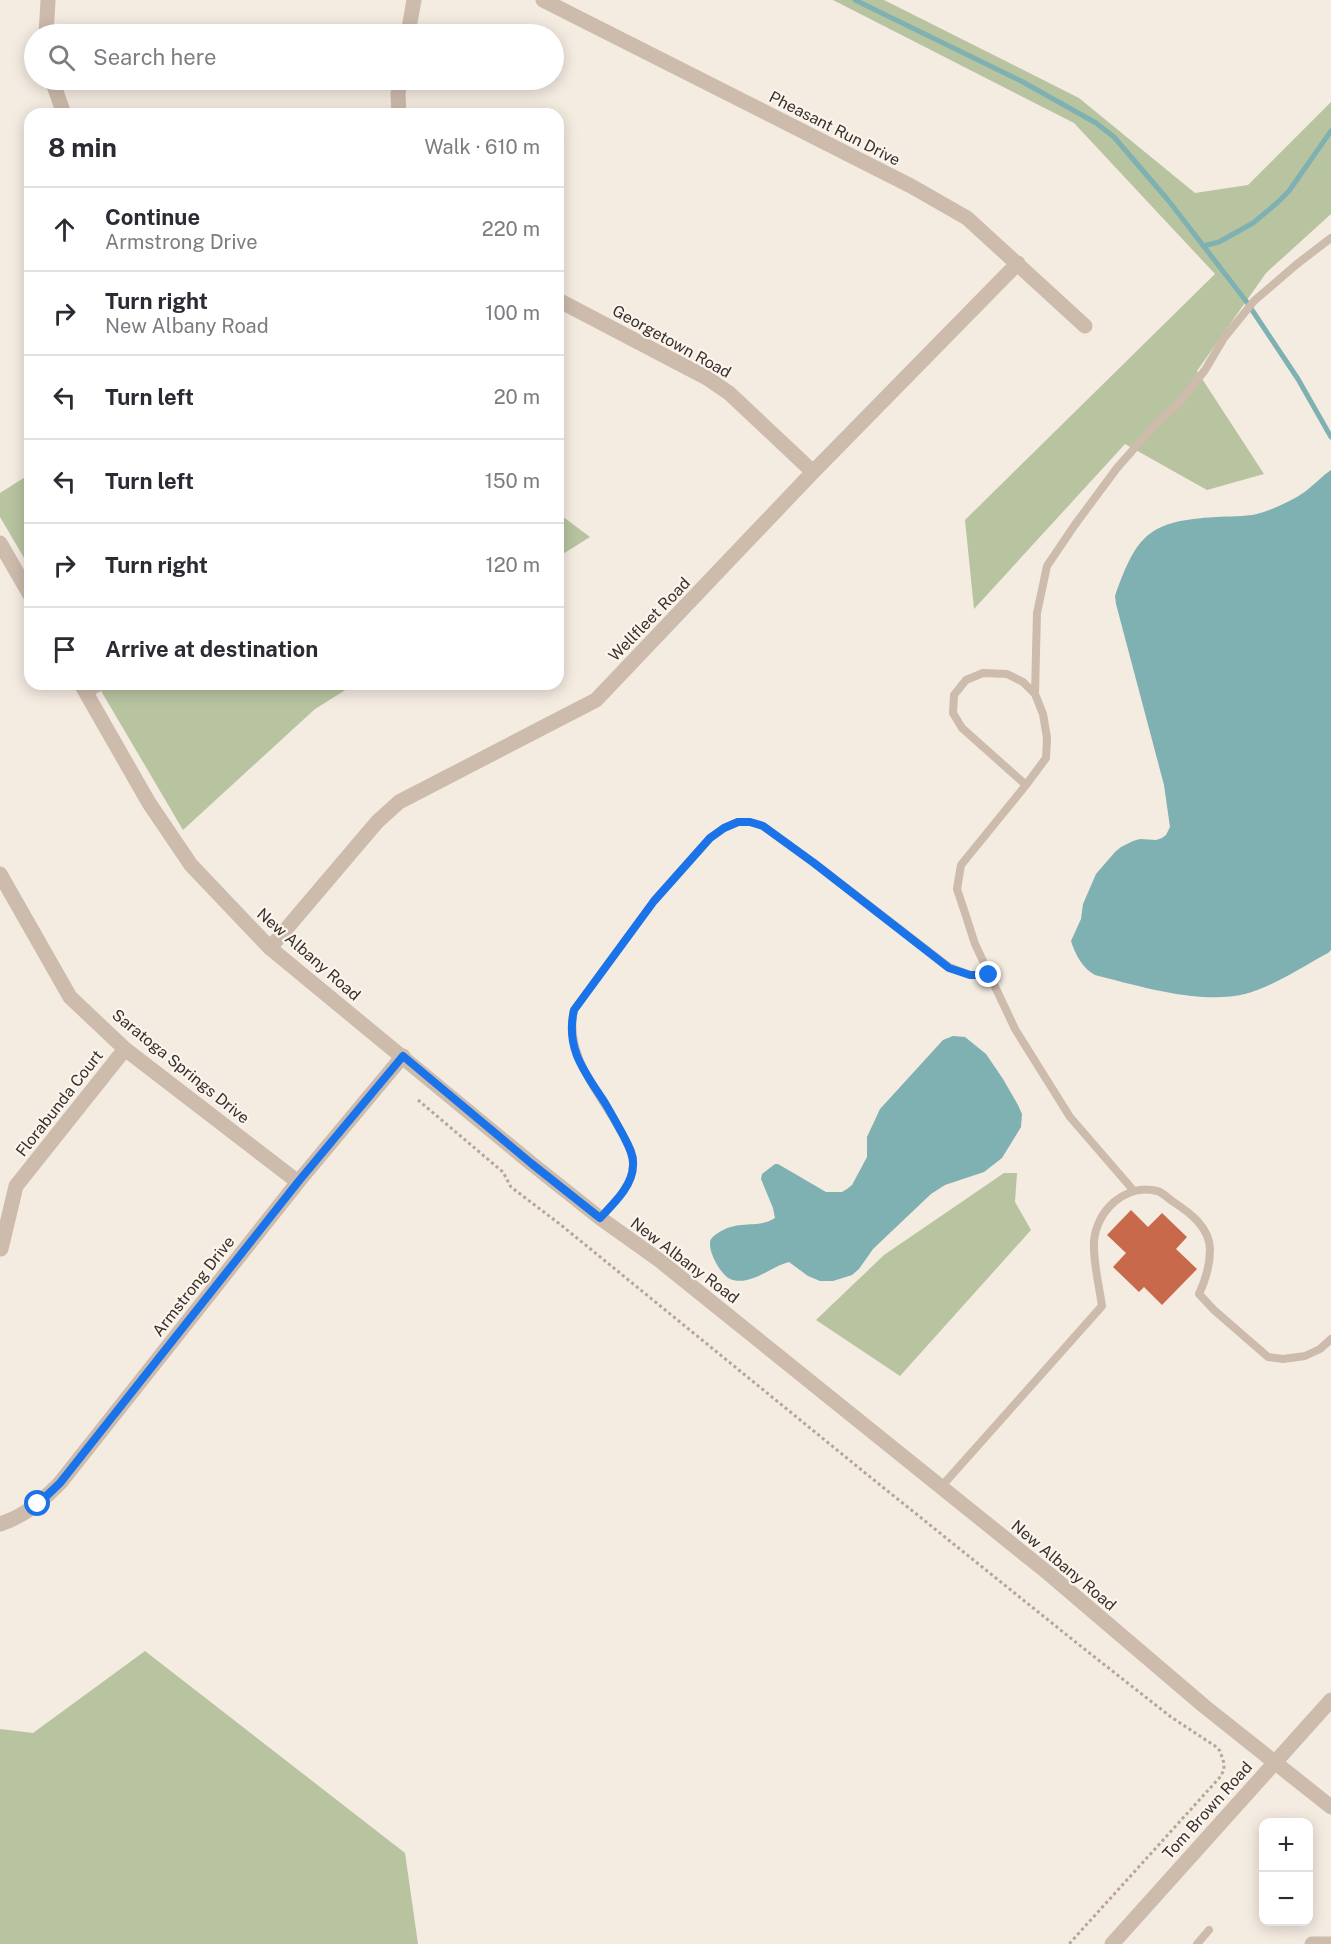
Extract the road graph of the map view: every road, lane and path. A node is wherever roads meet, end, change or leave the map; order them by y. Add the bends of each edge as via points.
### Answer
1 (41, 0) edge
2 (53, 0) edge
3 (414, 0) edge
4 (543, 0) edge
5 (48, 1) edge
6 (47, 24) edge
7 (410, 24) edge
8 (56, 90) edge
9 (399, 90) edge
10 (62, 108) edge
11 (399, 108) edge
12 (1331, 238) edge
13 (1018, 263) junction
14 (564, 303) edge
15 (1085, 326) dead end
16 (813, 472) junction
17 (0, 543) edge
18 (24, 585) edge
19 (85, 690) edge
20 (1035, 694) junction
21 (1026, 785) junction
22 (0, 874) edge
23 (270, 948) junction
24 (989, 975) junction
25 (125, 1048) junction
26 (403, 1056) junction
27 (418, 1100) dead end
28 (298, 1182) junction
29 (1134, 1191) junction
30 (600, 1218) junction
31 (1, 1249) edge
32 (1331, 1339) edge
33 (940, 1487) junction
34 (0, 1524) edge
35 (1331, 1700) edge
36 (1275, 1761) junction
37 (1331, 1807) edge
38 (1209, 1930) dead end
39 (1069, 1944) edge
40 (1112, 1944) edge
41 (1197, 1944) edge
42 (1312, 1944) edge
43 (1331, 1944) edge

1 - 5 street
2 - 5 street
3 - 7 street
4 - 13 street, Pheasant Run Drive via 968,218
5 - 6 street
8 - 10 street
9 - 11 street
12 - 20 lane via 1254,301 1180,402 1117,468 1047,566 1037,613
13 - 15 street, Pheasant Run Drive
13 - 16 street, Wellfleet Road
14 - 16 street, Georgetown Road via 707,378 729,393
16 - 23 street, Wellfleet Road via 596,700 399,802 370,830
17 - 18 street
19 - 23 street, New Albany Road via 191,865
20 - 21 lane via 1043,714 1046,758
20 - 21 lane via 1007,674 983,673 966,680 954,694 953,713 962,728
21 - 24 lane via 961,865 957,889
22 - 25 street, Saratoga Springs Drive via 70,997
23 - 26 street, New Albany Road
24 - 29 lane via 1016,1029 1070,1117
24 - 30 lane via 970,975 949,968 763,826 738,822 724,828 710,838 654,901 574,1010 571,1036 575,1051 630,1148 633,1165 620,1196
25 - 28 street, Saratoga Springs Drive
25 - 31 street, Florabunda Court via 16,1186
26 - 28 street, Armstrong Drive
26 - 30 street, New Albany Road
27 - 39 path via 503,1172 511,1187 1097,1659 1220,1750 1224,1763 1221,1776
28 - 34 street, Armstrong Drive via 60,1483 38,1504
29 - 32 lane via 1158,1191 1203,1227 1210,1248 1199,1294 1268,1357 1305,1356
29 - 33 lane via 1116,1199 1100,1217 1094,1241 1102,1306
30 - 33 street, New Albany Road via 659,1260
33 - 36 street, New Albany Road
35 - 36 street, Tom Brown Road
36 - 37 street, New Albany Road
36 - 40 street, Tom Brown Road
38 - 41 lane
42 - 43 street

